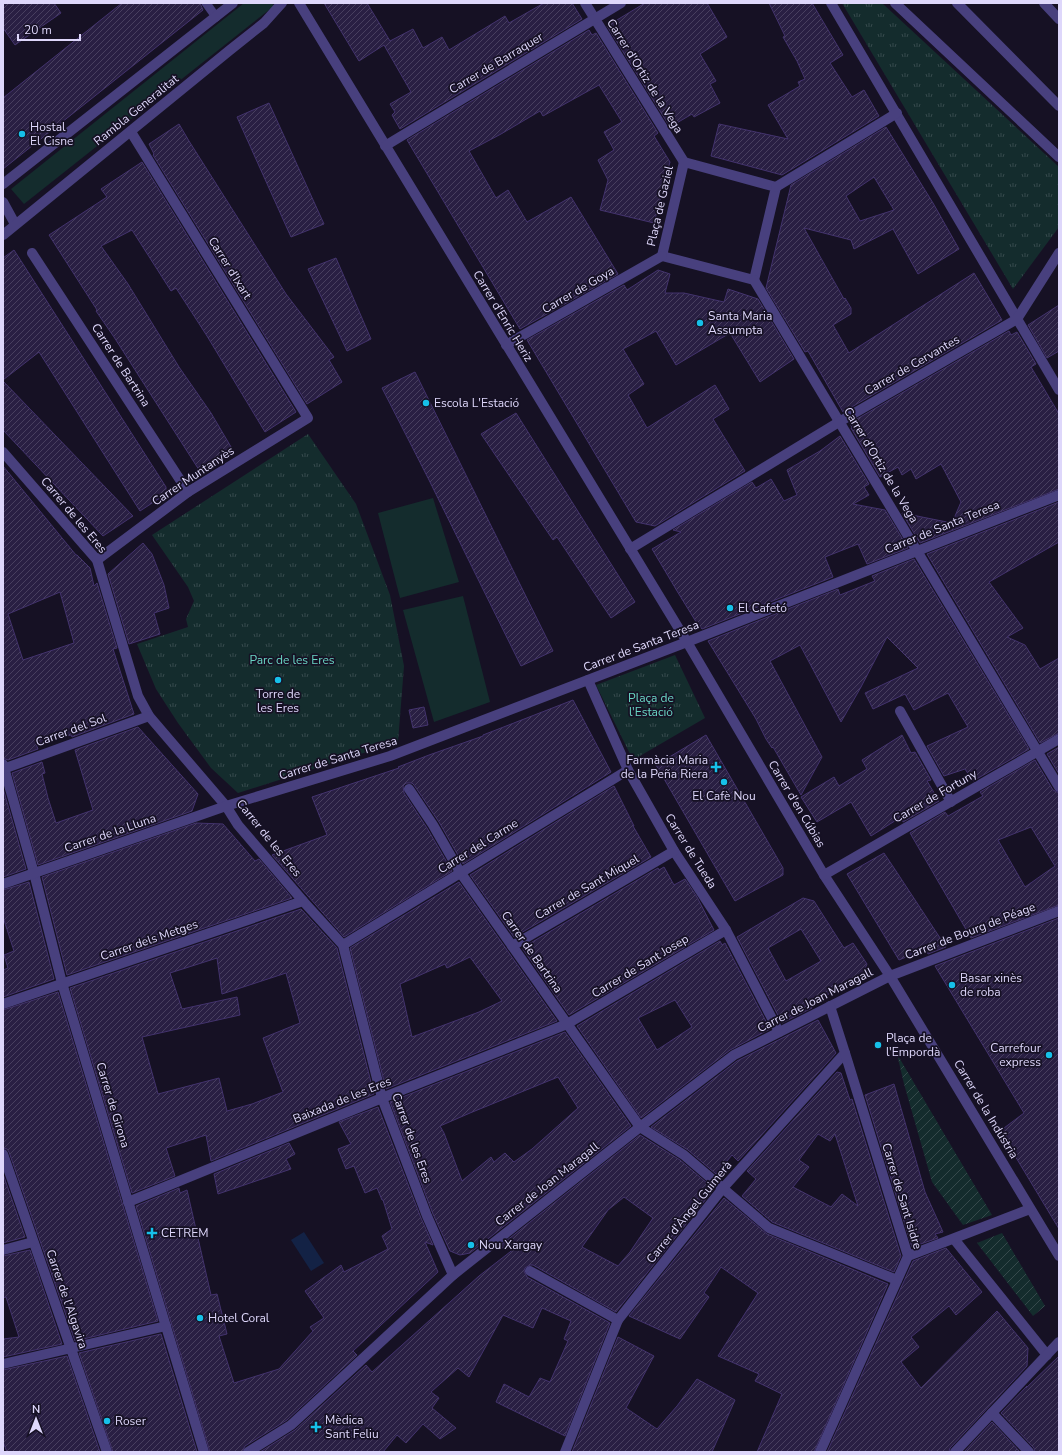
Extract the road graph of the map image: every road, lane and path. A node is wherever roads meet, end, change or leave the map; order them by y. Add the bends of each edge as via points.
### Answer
1 (206, 3) edge
2 (233, 3) edge
3 (282, 3) edge
4 (299, 3) edge
5 (585, 3) edge
6 (621, 3) edge
7 (831, 3) edge
8 (895, 3) edge
9 (957, 3) edge
10 (1044, 3) edge
11 (216, 17) junction
12 (594, 19) junction
13 (1059, 19) edge
14 (1059, 106) edge
15 (897, 113) junction
16 (131, 132) junction
17 (385, 146) junction
18 (1059, 157) edge
19 (684, 162) junction
20 (3, 184) edge
21 (776, 187) junction
22 (3, 202) edge
23 (15, 224) junction
24 (3, 235) edge
25 (32, 253) dead end
26 (1059, 253) edge
27 (662, 256) junction
28 (754, 280) junction
29 (1017, 319) junction
30 (506, 345) junction
31 (1059, 390) edge
32 (308, 418) joint
33 (840, 422) junction
34 (3, 452) edge
35 (188, 492) junction
36 (1059, 495) edge
37 (630, 549) junction
38 (918, 550) junction
39 (97, 560) junction
40 (686, 642) junction
41 (588, 680) junction
42 (900, 711) dead end
43 (149, 716) junction
44 (1059, 739) edge
45 (1038, 752) junction
46 (3, 767) edge
47 (628, 770) junction
48 (1059, 787) edge
49 (409, 789) dead end
50 (951, 802) junction
51 (226, 806) junction
52 (674, 851) junction
53 (460, 872) junction
54 (34, 873) junction
55 (824, 876) junction
56 (3, 884) edge
57 (303, 901) junction
58 (1059, 911) edge
59 (726, 930) junction
60 (343, 946) junction
61 (512, 946) junction
62 (890, 976) junction
63 (62, 983) junction
64 (3, 1004) edge
65 (830, 1006) junction
66 (567, 1024) junction
67 (779, 1032) junction
68 (845, 1053) junction
69 (382, 1098) junction
70 (640, 1127) junction
71 (3, 1154) edge
72 (723, 1188) junction
73 (128, 1202) junction
74 (1030, 1209) junction
75 (954, 1239) junction
76 (33, 1242) junction
77 (3, 1250) edge
78 (908, 1256) junction
79 (1059, 1256) edge
80 (530, 1272) dead end
81 (453, 1275) junction
82 (897, 1280) junction
83 (618, 1320) junction
84 (166, 1326) junction
85 (1059, 1342) edge
86 (70, 1348) junction
87 (1047, 1355) junction
88 (3, 1364) edge
89 (992, 1413) junction
90 (107, 1452) edge
91 (204, 1452) edge
92 (248, 1452) edge
93 (565, 1452) edge
94 (820, 1452) edge
95 (955, 1452) edge
96 (1029, 1452) edge

1 - 11 lane
2 - 11 street, Rambla Generalitat
3 - 16 street, Rambla Generalitat via 264,23
4 - 17 street, Carrer d'Enric Heriz
5 - 12 street, Carrer d'Ortiz de la Vega
6 - 12 street, Carrer de Barraquer
7 - 15 street
8 - 18 street
9 - 14 street
10 - 13 street
11 - 20 street, Rambla Generalitat
12 - 17 street, Carrer de Barraquer
12 - 19 street, Carrer d'Ortiz de la Vega
15 - 21 street
15 - 29 street
16 - 23 street, Rambla Generalitat
16 - 32 street, Carrer d'Ixart
17 - 30 street, Carrer d'Enric Heriz
19 - 21 street, Plaça de Gaziel
19 - 27 street, Plaça de Gaziel
21 - 28 street
22 - 23 street
23 - 24 street, Rambla Generalitat
25 - 35 street, Carrer de Bartrina
26 - 29 street, Carrer de Cervantes
27 - 28 street, Plaça de Gaziel
27 - 30 street, Carrer de Goya
28 - 33 street, Carrer d'Ortiz de la Vega
29 - 31 street
29 - 33 street, Carrer de Cervantes
30 - 37 street, Carrer d'Enric Heriz
32 - 35 street, Carrer Muntanyès
33 - 37 street, Carrer de Cervantes
33 - 38 street, Carrer d'Ortiz de la Vega
34 - 39 street, Carrer de les Eres
35 - 39 street, Carrer Muntanyès
36 - 38 street, Carrer de Santa Teresa
37 - 40 street, Carrer d'Enric Heriz
38 - 40 street, Carrer de Santa Teresa
38 - 45 street, Carrer d'Ortiz de la Vega
39 - 43 street, Carrer de les Eres via 138,696
40 - 41 street, Carrer de Santa Teresa
40 - 55 street, Carrer d'en Cúbias
41 - 47 street, Carrer de Tueda
41 - 51 street, Carrer de Santa Teresa via 390,756
42 - 50 street
43 - 46 street, Carrer del Sol
43 - 51 street, Carrer de les Eres
44 - 45 street, Carrer de Fortuny
45 - 48 street, Carrer d'Ortiz de la Vega
45 - 50 street, Carrer de Fortuny
46 - 54 street, Carrer de Girona
47 - 52 street, Carrer de Tueda
47 - 53 street, Carrer del Carme
49 - 53 street, Carrer de Bartrina via 434,825
50 - 55 street, Carrer de Fortuny
51 - 54 street, Carrer de la Lluna
51 - 57 street, Carrer de les Eres via 238,825
52 - 59 street, Carrer de Tueda
52 - 61 street, Carrer de Sant Miquel
53 - 60 street, Carrer del Carme
53 - 61 street, Carrer de Bartrina
54 - 56 street, Carrer de la Lluna
54 - 63 street, Carrer de Girona
55 - 62 street, Carrer d'en Cúbias
57 - 60 street, Carrer de les Eres
57 - 63 street, Carrer dels Metges
58 - 62 street, Carrer de Bourg de Péage
59 - 66 street, Carrer de Sant Josep
59 - 67 street, Carrer de Tueda
60 - 69 street, Carrer de les Eres
61 - 66 street, Carrer de Bartrina
62 - 65 street, Carrer de Joan Maragall
62 - 74 street, Carrer de la Indústria
63 - 64 street, Carrer dels Metges
63 - 73 street, Carrer de Girona
65 - 67 street, Carrer de Joan Maragall
65 - 68 street
66 - 69 street, Baixada de les Eres
66 - 70 street, Carrer de Bartrina
67 - 70 street, Carrer de Joan Maragall via 734,1055
68 - 72 street, Carrer d'Àngel Guimerà
68 - 78 street, Carrer de Sant Isidre
69 - 73 street, Baixada de les Eres
69 - 81 street, Carrer de les Eres via 427,1216
70 - 72 street via 684,1155
70 - 81 street, Carrer de Joan Maragall
71 - 76 street, Carrer de l'Algavira
72 - 82 street via 769,1228
72 - 83 street, Carrer d'Àngel Guimerà
73 - 84 street, Carrer de Girona
74 - 75 street
74 - 79 street, Carrer de la Indústria
75 - 78 street
75 - 87 street
76 - 77 street
76 - 86 street, Carrer de l'Algavira
78 - 82 street, Carrer de Sant Isidre
80 - 83 street
81 - 92 street, Carrer de Joan Maragall via 291,1424
82 - 94 street, Carrer de Sant Isidre
83 - 93 street, Carrer d'Àngel Guimerà
84 - 86 street
84 - 91 street, Carrer de Girona
85 - 87 street
86 - 88 street
86 - 90 street, Carrer de l'Algavira
87 - 89 street
89 - 95 street
89 - 96 street

